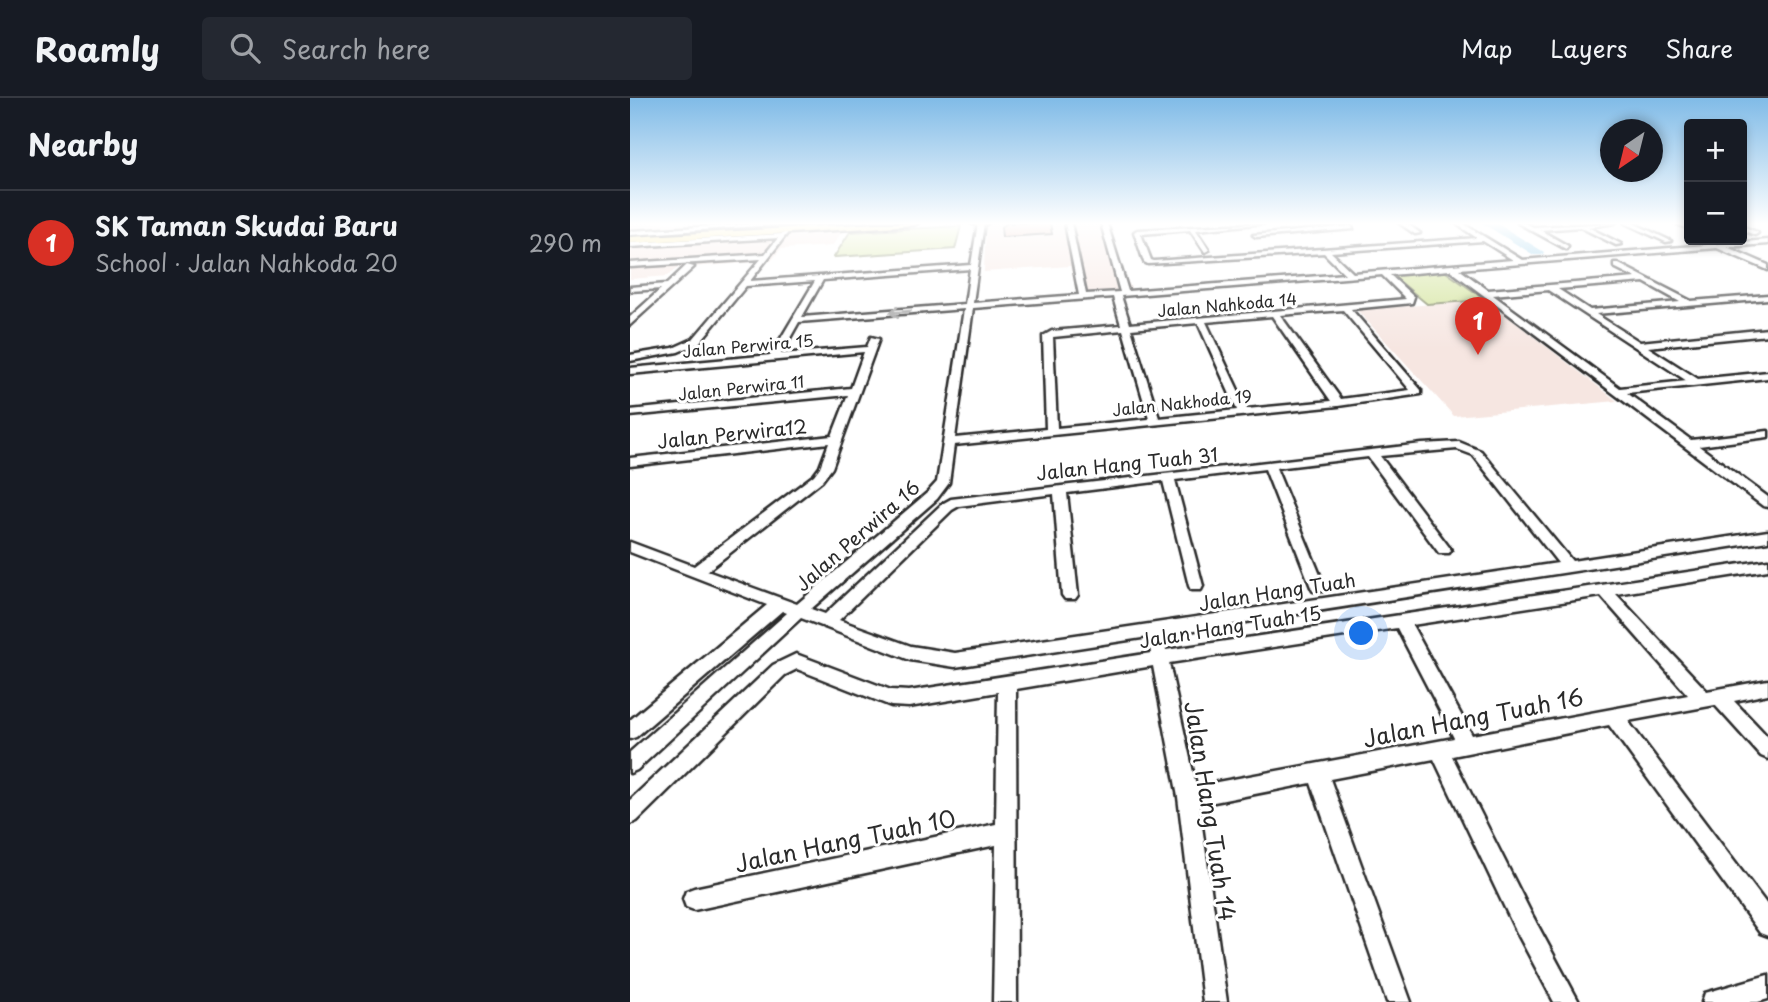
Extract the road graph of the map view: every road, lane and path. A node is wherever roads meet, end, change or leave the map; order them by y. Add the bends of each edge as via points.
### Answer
1 (707, 265) edge
2 (759, 265) edge
3 (1077, 265) edge
4 (1114, 265) edge
5 (1237, 265) edge
6 (1340, 265) edge
7 (1476, 265) edge
8 (1617, 265) dead end
9 (690, 267) junction
10 (974, 267) joint
11 (1451, 267) junction
12 (630, 271) edge
13 (1384, 273) junction
14 (1351, 275) junction
15 (1245, 276) junction
16 (821, 278) junction
17 (1644, 280) junction
18 (743, 284) junction
19 (669, 286) junction
20 (1550, 288) junction
21 (630, 289) edge
22 (1485, 293) junction
23 (1121, 294) junction
24 (1083, 297) junction
25 (1766, 298) edge
26 (1689, 304) junction
27 (646, 307) junction
28 (968, 307) junction
29 (1345, 307) junction
30 (630, 308) edge
31 (1591, 312) junction
32 (1275, 314) junction
33 (796, 320) junction
34 (1201, 320) junction
35 (630, 322) edge
36 (1125, 327) junction
37 (1768, 332) edge
38 (1640, 345) junction
39 (630, 358) edge
40 (774, 358) junction
41 (630, 371) edge
42 (1768, 375) edge
43 (1697, 383) junction
44 (854, 391) junction
45 (1618, 391) junction
46 (1338, 403) junction
47 (1243, 412) junction
48 (630, 413) edge
49 (1155, 421) junction
50 (1052, 431) junction
51 (1768, 434) edge
52 (837, 439) junction
53 (950, 442) junction
54 (1689, 444) junction
55 (1373, 455) junction
56 (630, 462) edge
57 (1270, 467) junction
58 (1168, 477) junction
59 (1060, 490) junction
60 (1768, 502) edge
61 (1768, 536) edge
62 (630, 547) edge
63 (1444, 550) dead end
64 (1768, 565) edge
65 (1568, 566) junction
66 (697, 571) junction
67 (1196, 586) dead end
68 (1318, 587) dead end
69 (1605, 591) junction
70 (1070, 595) dead end
71 (778, 606) junction
72 (799, 611) junction
73 (827, 622) junction
74 (1402, 622) junction
75 (1154, 629) junction
76 (1159, 658) junction
77 (1007, 683) junction
78 (1768, 687) edge
79 (1710, 698) junction
80 (637, 714) edge
81 (1613, 716) junction
82 (630, 731) edge
83 (1467, 744) junction
84 (1439, 749) junction
85 (1768, 750) edge
86 (630, 764) edge
87 (1317, 771) junction
88 (1188, 797) junction
89 (630, 814) edge
90 (1007, 832) junction
91 (694, 899) dead end
92 (1768, 925) edge
93 (1768, 987) edge
94 (1005, 1002) edge
95 (1215, 1002) edge
96 (1399, 1002) edge
97 (1567, 1002) edge
98 (1714, 1002) edge

1 - 9 street
2 - 18 street
3 - 24 street
4 - 23 street
5 - 15 street
6 - 14 street
7 - 11 street
8 - 17 street
9 - 12 street
9 - 19 street
10 - 16 street
10 - 28 street, Jalan Perwira 16
11 - 13 street
11 - 22 street
13 - 14 street
13 - 29 street, Jalan Nahkoda 14 via 1409,301
14 - 15 street
15 - 23 street
16 - 18 street
16 - 33 street
17 - 20 street
17 - 26 street
18 - 39 street via 696,341
19 - 21 street
19 - 27 street
20 - 22 street
20 - 31 street
22 - 45 street
23 - 24 street
23 - 36 street
24 - 28 street
25 - 26 street
26 - 31 street
27 - 30 street
27 - 35 street
28 -> 33 street
28 - 53 street, Jalan Perwira 16
29 - 32 street, Jalan Nahkoda 14
29 - 46 street, Jalan Nakhoda 19 via 1417,392
31 - 38 street
32 - 34 street, Jalan Nahkoda 14
32 - 46 street
33 - 40 street
34 - 36 street, Jalan Nahkoda 14
34 - 47 street
36 - 49 street
36 - 50 street, Jalan Nahkoda 14 via 1048,336
37 - 38 street
38 - 43 street
40 - 41 street, Jalan Perwira 15
40 - 44 street, Jalan Perwira 15 via 872,344
42 - 43 street
43 - 45 street
44 - 48 street, Jalan Perwira 11
44 - 52 street
45 - 54 street
46 - 47 street, Jalan Nakhoda 19
47 - 49 street, Jalan Nakhoda 19
49 - 50 street, Jalan Nakhoda 19
50 - 53 street, Jalan Nakhoda 19
51 - 54 street
52 - 56 street, Jalan Perwira12
52 - 66 street via 818,478
53 - 72 street, Jalan Perwira 16 via 943,483 932,496
54 - 60 street
55 - 57 street, Jalan Hang Tuah 31
55 - 63 street
55 - 65 street, Jalan Hang Tuah 31 via 1459,445 1476,453
57 - 58 street, Jalan Hang Tuah 31
57 - 68 street
58 - 59 street, Jalan Hang Tuah 31
58 - 67 street
59 - 70 street
59 - 73 street, Jalan Hang Tuah 31 via 970,499 947,506
61 - 65 street, Jalan Hang Tuah
62 - 66 street, Jalan Hang Tuah
64 - 69 street, Jalan Hang Tuah 15
65 - 75 street, Jalan Hang Tuah
66 - 71 street, Jalan Hang Tuah
69 - 74 street, Jalan Hang Tuah 15
69 - 79 street
71 - 72 street, Jalan Hang Tuah
71 - 80 street
72 - 73 street, Jalan Hang Tuah
72 - 86 street, Jalan Perwira 16
73 - 75 street, Jalan Hang Tuah via 910,653 955,660
74 - 76 street, Jalan Hang Tuah 15
74 - 83 street
75 - 76 street, Jalan Hang Tuah 14
76 - 77 street, Jalan Hang Tuah 15
76 - 88 street, Jalan Hang Tuah 14
77 - 89 street, Jalan Hang Tuah 15 via 891,698 796,662 787,664
77 - 90 street
78 - 79 street, Jalan Hang Tuah 16
79 - 81 street, Jalan Hang Tuah 16
79 - 85 street
80 - 82 street
81 - 83 street, Jalan Hang Tuah 16
81 - 92 street
83 - 84 street, Jalan Hang Tuah 16
84 - 87 street, Jalan Hang Tuah 16
84 - 97 street
87 - 88 street, Jalan Hang Tuah 16
87 - 96 street
88 - 95 street, Jalan Hang Tuah 14
90 - 91 street, Jalan Hang Tuah 10
90 - 94 street
93 - 98 street

